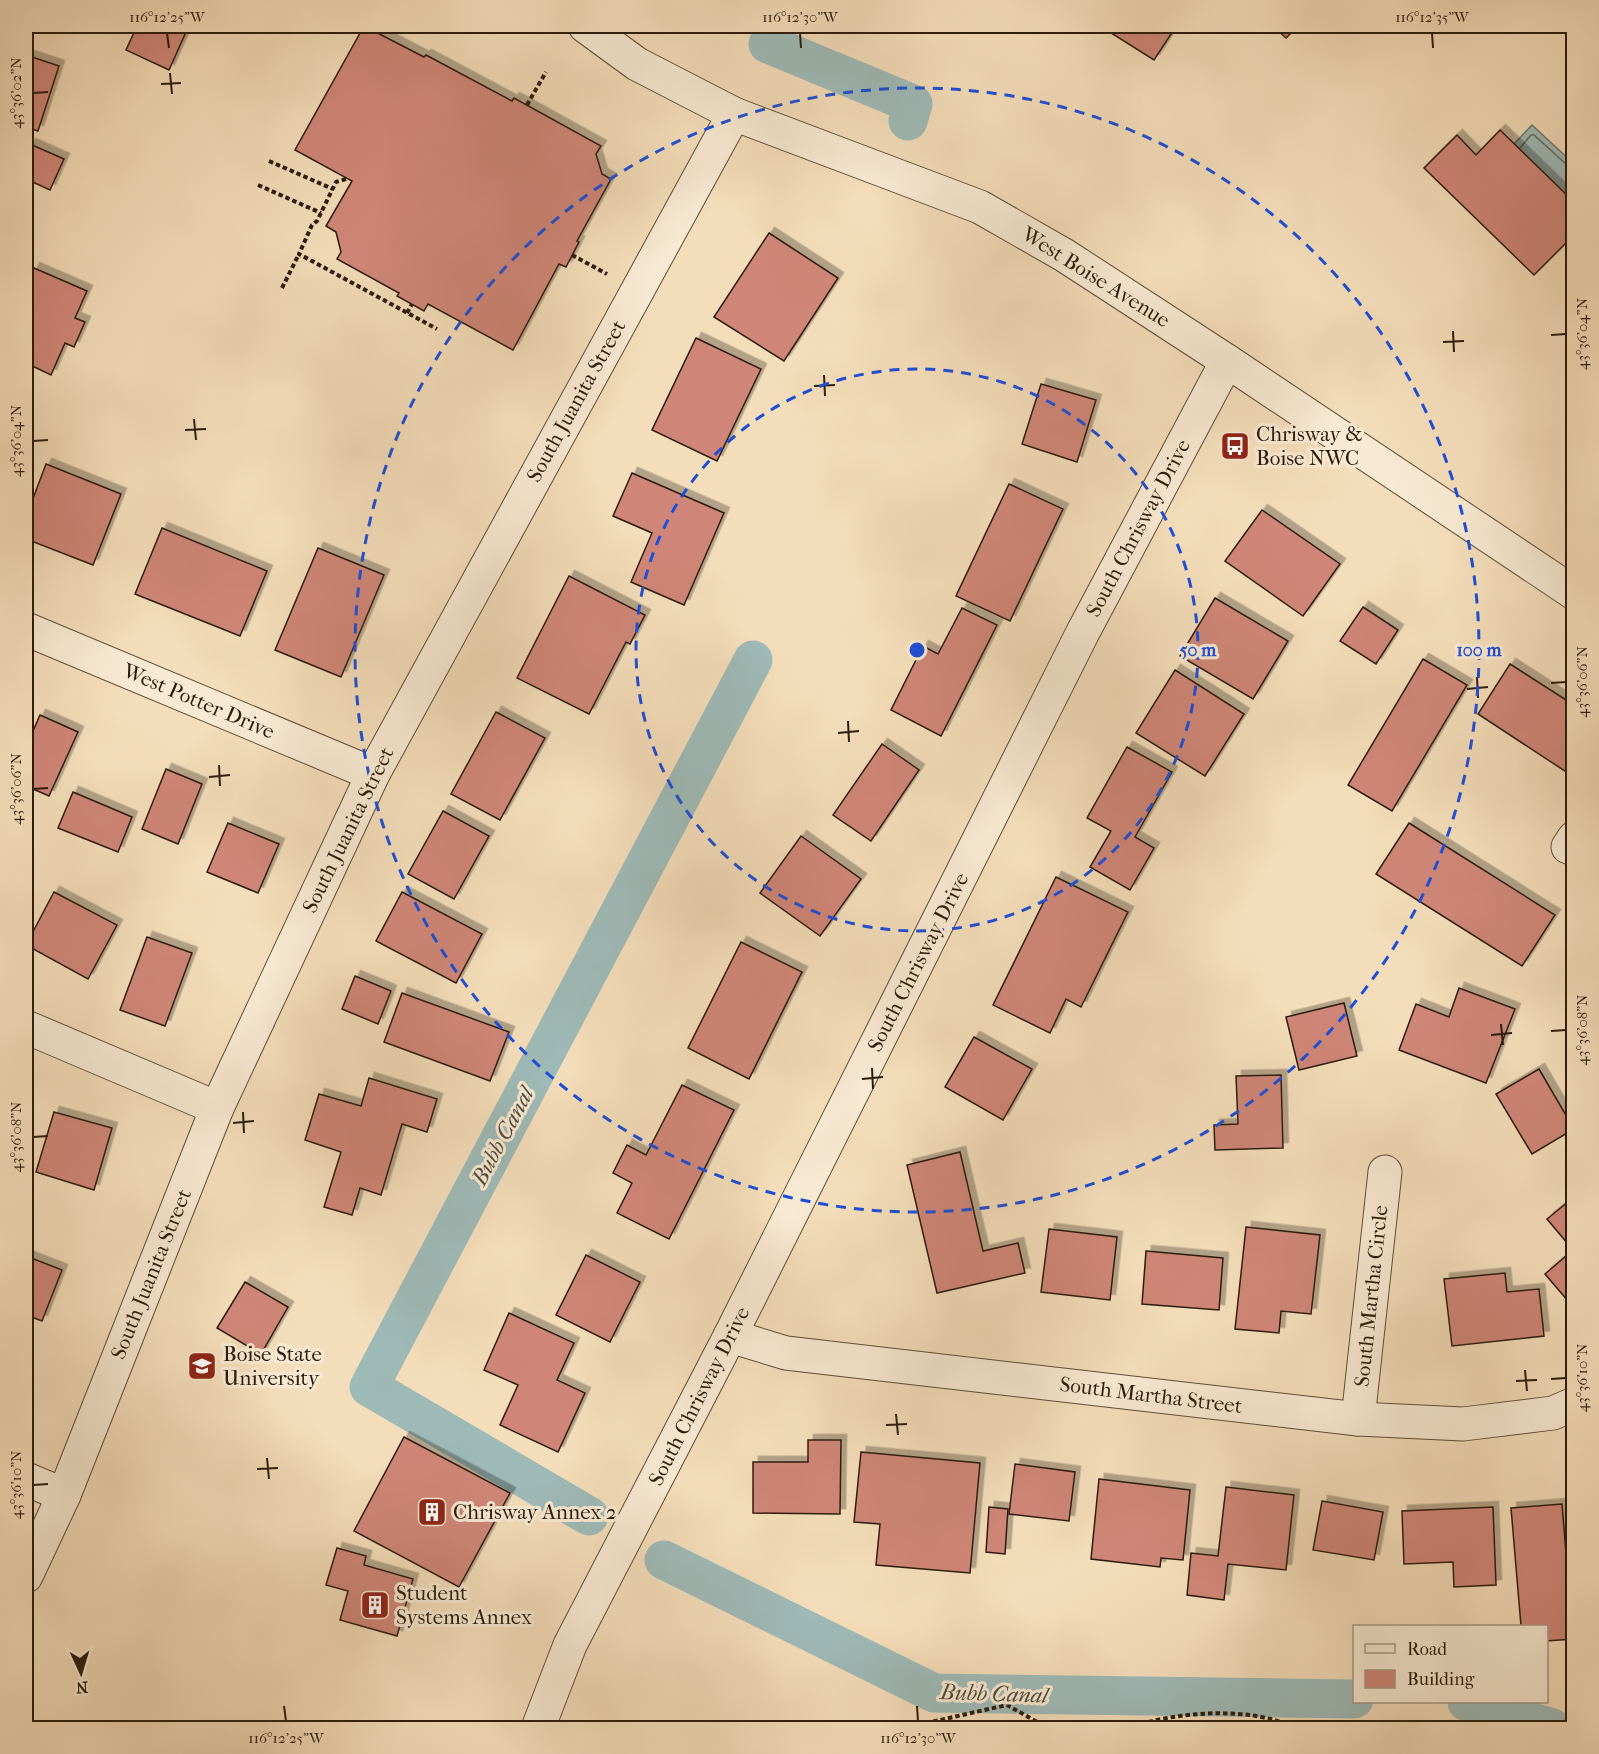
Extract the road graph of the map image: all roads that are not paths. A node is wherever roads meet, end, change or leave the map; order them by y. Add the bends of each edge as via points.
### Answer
1 (585, 26) edge
2 (734, 114) junction
3 (1227, 361) junction
4 (1574, 593) edge
5 (26, 629) edge
6 (373, 774) junction
7 (26, 1027) edge
8 (217, 1108) junction
9 (1385, 1172) dead end
10 (730, 1336) junction
11 (1574, 1404) edge
12 (1358, 1419) junction
13 (26, 1479) edge
14 (64, 1495) junction
15 (26, 1576) edge
16 (538, 1728) edge

1 - 2 street, West Boise Avenue via 637,64
2 - 3 street, West Boise Avenue via 980,207 1064,255
2 - 6 street, South Juanita Street
3 - 4 street, West Boise Avenue
3 - 10 street, South Chrisway Drive via 1083,632
5 - 6 street, West Potter Drive
6 - 8 street, South Juanita Street
7 - 8 street
8 - 14 street, South Juanita Street
9 - 12 street, South Martha Circle
10 - 12 street, South Martha Street via 786,1353
10 - 16 street, South Chrisway Drive via 570,1645
11 - 12 street, South Martha Street via 1553,1413 1463,1424
13 - 14 street
14 - 15 street, South Juanita Street

